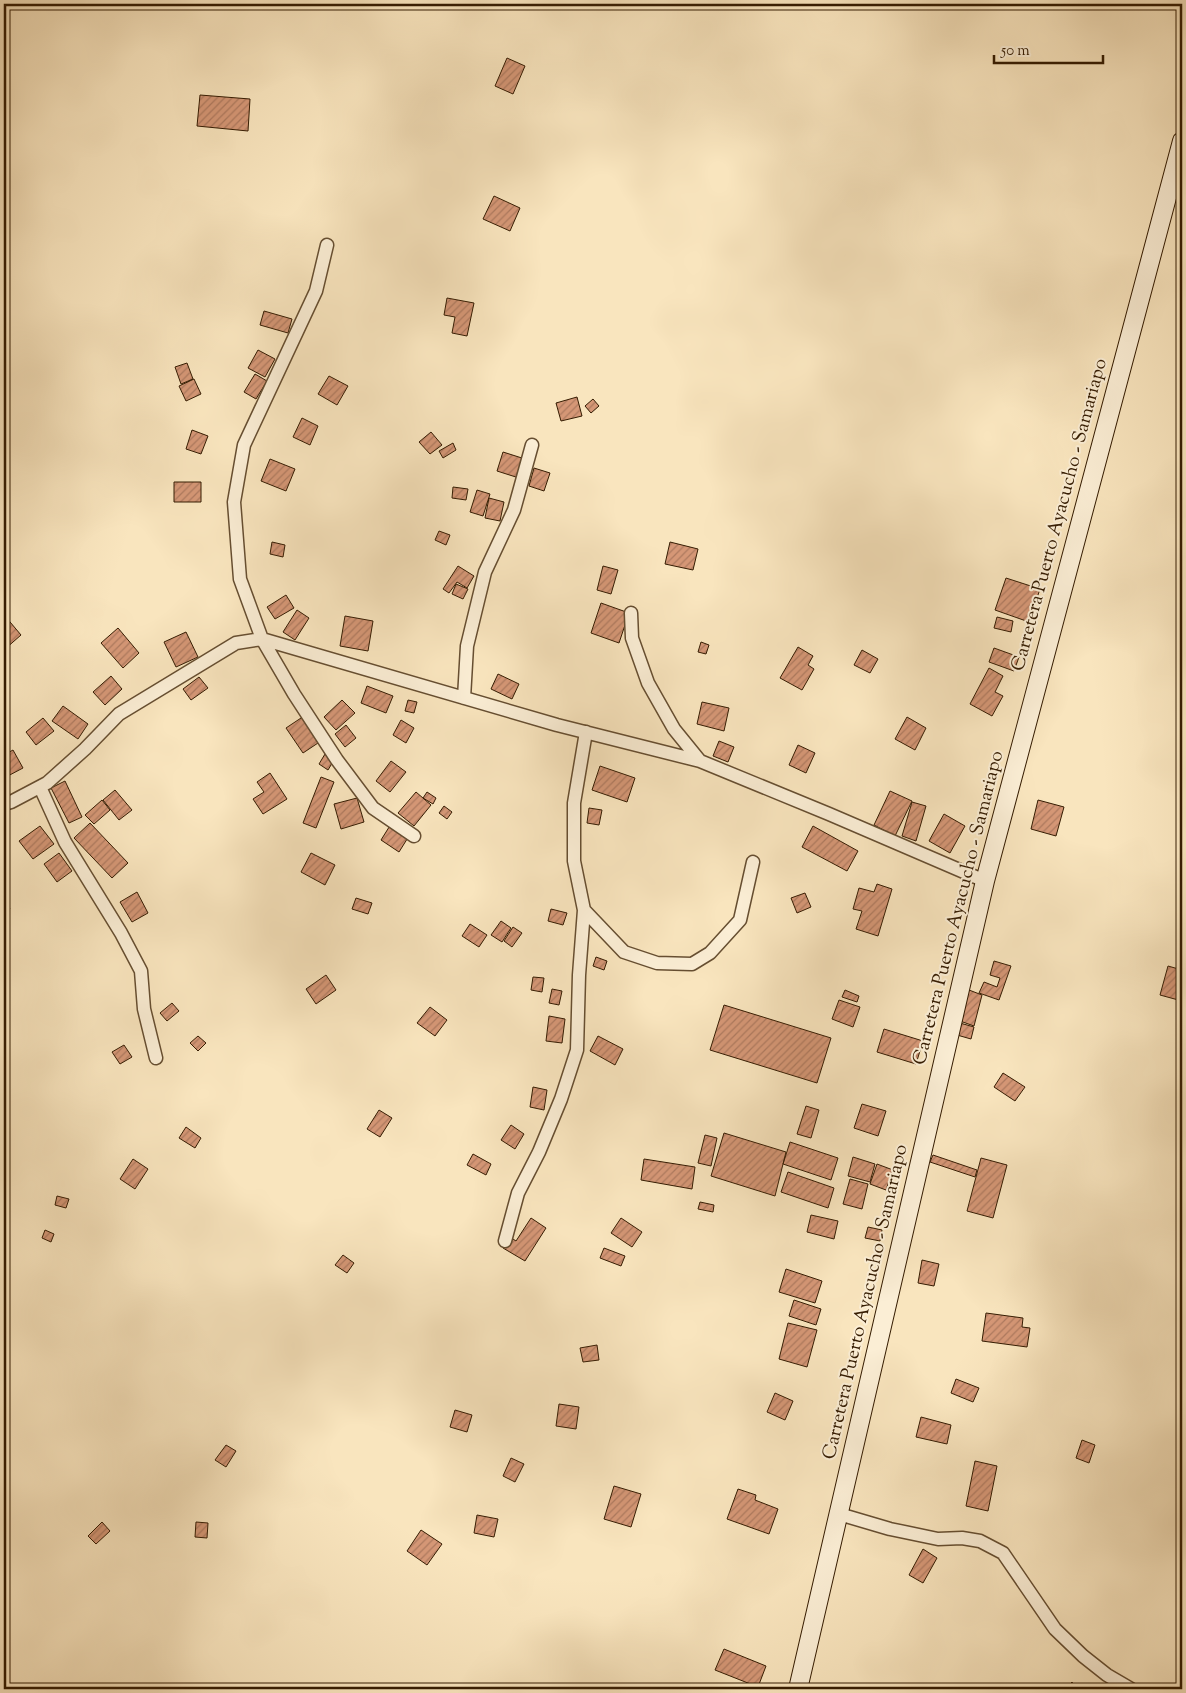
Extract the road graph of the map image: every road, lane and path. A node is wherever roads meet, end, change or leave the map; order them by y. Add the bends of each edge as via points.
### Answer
1 (1182, 141) edge
2 (327, 245) dead end
3 (532, 445) dead end
4 (631, 613) dead end
5 (262, 639) junction
6 (464, 698) junction
7 (586, 732) junction
8 (700, 760) junction
9 (40, 787) junction
10 (4, 804) edge
11 (414, 836) dead end
12 (753, 862) dead end
13 (984, 881) junction
14 (584, 910) junction
15 (156, 1058) dead end
16 (505, 1242) dead end
17 (839, 1514) junction
18 (798, 1689) edge
19 (1132, 1689) edge

1 - 13 street, Carretera Puerto Ayacucho - Samariapo
2 - 5 street via 316,291 244,445 234,502 240,578
3 - 6 street via 514,510 485,572 467,646
4 - 8 street via 632,638 648,683 674,729
5 - 6 street
5 - 9 street via 236,643 119,714 85,749
5 - 11 street via 299,703 373,808
6 - 7 street
7 - 8 street
7 - 14 street via 574,803 574,861
8 - 13 street
9 - 10 street
9 - 15 street via 65,842 141,972 144,1009
12 - 14 street via 740,920 710,952 692,964 657,963 624,952
13 - 17 street, Carretera Puerto Ayacucho - Samariapo
14 - 16 street via 576,1050 561,1098 518,1193
17 - 18 street, Carretera Puerto Ayacucho - Samariapo
17 - 19 street via 938,1539 980,1541 1003,1554 1055,1629 1107,1675

